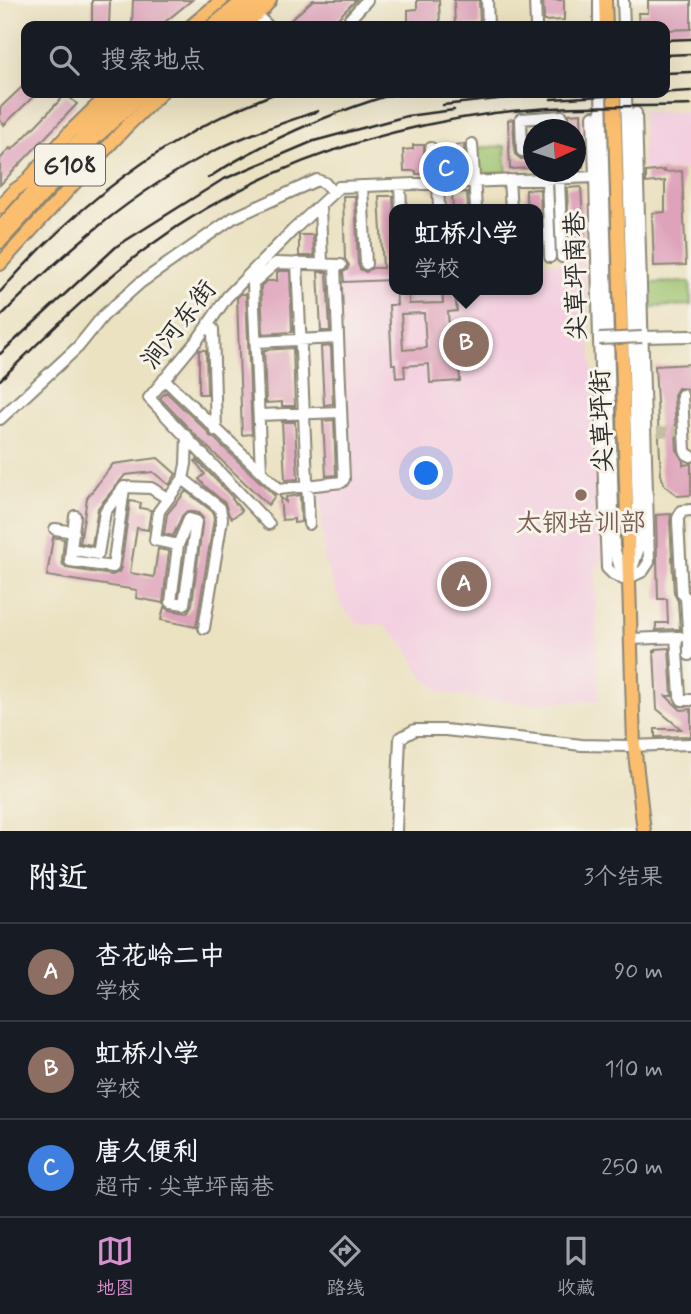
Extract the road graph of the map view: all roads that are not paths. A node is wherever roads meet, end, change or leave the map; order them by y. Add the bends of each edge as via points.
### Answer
1 (222, 0) edge
2 (244, 0) edge
3 (257, 0) edge
4 (271, 0) edge
5 (367, 0) edge
6 (487, 0) edge
7 (536, 0) edge
8 (598, 0) edge
9 (605, 0) edge
10 (612, 0) edge
11 (623, 0) edge
12 (256, 15) junction
13 (349, 20) dead end
14 (197, 21) edge
15 (218, 21) edge
16 (234, 21) edge
17 (248, 21) edge
18 (263, 21) edge
19 (488, 21) edge
20 (536, 21) edge
21 (599, 21) edge
22 (606, 21) edge
23 (613, 21) edge
24 (624, 21) edge
25 (105, 98) edge
26 (123, 98) edge
27 (139, 98) edge
28 (149, 98) edge
29 (156, 98) edge
30 (601, 98) edge
31 (607, 98) edge
32 (614, 98) edge
33 (626, 98) edge
34 (636, 113) dead end
35 (593, 116) dead end
36 (562, 119) edge
37 (472, 144) dead end
38 (430, 148) dead end
39 (523, 152) edge
40 (586, 177) edge
41 (595, 177) junction
42 (523, 179) edge
43 (509, 180) junction
44 (474, 182) junction
45 (557, 182) edge
46 (26, 183) junction
47 (435, 183) junction
48 (400, 185) junction
49 (362, 186) junction
50 (336, 190) junction
51 (401, 204) edge
52 (438, 204) edge
53 (476, 204) edge
54 (511, 204) edge
55 (320, 205) junction
56 (0, 207) edge
57 (0, 214) edge
58 (0, 228) edge
59 (0, 242) edge
60 (0, 256) edge
61 (556, 257) dead end
62 (298, 263) junction
63 (0, 264) edge
64 (322, 264) junction
65 (366, 264) dead end
66 (213, 329) dead end
67 (642, 337) junction
68 (691, 337) edge
69 (338, 338) junction
70 (599, 339) junction
71 (300, 340) junction
72 (256, 342) junction
73 (164, 379) junction
74 (682, 395) dead end
75 (341, 412) junction
76 (303, 413) junction
77 (259, 415) junction
78 (0, 419) edge
79 (216, 430) junction
80 (658, 432) tunnel mouth
81 (645, 433) junction
82 (187, 436) junction
83 (691, 456) edge
84 (261, 471) junction
85 (183, 479) junction
86 (124, 486) junction
87 (306, 486) junction
88 (167, 498) junction
89 (691, 510) edge
90 (75, 516) dead end
91 (269, 524) dead end
92 (309, 524) dead end
93 (55, 529) dead end
94 (74, 532) junction
95 (178, 544) junction
96 (71, 549) junction
97 (190, 564) junction
98 (214, 569) junction
99 (626, 578) junction
100 (204, 628) dead end
101 (676, 637) junction
102 (690, 637) edge
103 (631, 639) junction
104 (689, 655) dead end
105 (691, 699) edge
106 (691, 744) edge
107 (631, 746) junction
108 (396, 831) edge
109 (637, 831) edge
110 (644, 831) edge

1 - 14 main road
2 - 15 main road
3 - 16 main road
4 - 12 main road
5 - 13 street
6 - 19 street
7 - 20 street
8 - 21 street
9 - 22 main road
10 - 23 main road
11 - 24 street
12 - 17 main road
12 - 18 street
25 - 46 main road
26 - 58 main road, G108
27 - 59 main road, G108 via 94,139
28 - 60 main road via 90,155
29 - 63 main road
30 - 99 street via 614,547
31 - 99 main road, 尖草坪街
32 - 99 main road, 尖草坪街
33 - 99 street via 639,548
34 - 67 street
35 - 41 street
36 - 39 street via 521,119
37 - 44 street
38 - 47 street
40 - 41 street, 尖草坪南巷
41 - 70 street, 尖草坪南巷
42 - 43 street, 尖草坪南巷
43 - 44 street, 尖草坪南巷
43 - 54 street
44 - 47 street, 尖草坪南巷
44 - 53 street
45 - 61 street
46 - 56 main road
46 - 57 main road
47 - 48 street, 尖草坪南巷
47 - 52 street
48 - 49 street, 尖草坪南巷
48 - 51 street
49 - 50 street, 尖草坪南巷
49 - 65 street
50 - 55 street, 涧河东街
50 - 78 street, 尖草坪南巷 via 317,180 233,218 140,283
55 - 64 street
55 - 73 street, 涧河东街 via 227,297
62 - 64 street
62 - 71 street
62 - 72 street via 275,262 253,283
64 - 69 street via 338,265
66 - 79 street
67 - 68 street
67 - 70 street, bridge
67 - 81 street
69 - 71 street
69 - 75 street
70 - 99 street, 尖草坪南巷 via 607,568
71 - 72 street
71 - 76 street
72 - 77 street
73 - 79 street
73 - 82 street, 涧河东街 via 149,398
74 - 83 street via 682,431 685,450
75 - 76 street
75 - 87 street via 344,479 340,484
76 - 77 street
76 - 87 street
77 - 84 street
79 - 84 street
80 - 81 street
81 - 99 street via 649,562 643,571
82 - 85 street
82 - 91 street, 涧河东街
84 - 87 street via 279,489
85 - 88 street
85 - 98 street via 220,508
86 - 88 street via 151,488
86 - 96 street via 105,512 99,554
86 - 96 street via 113,567 70,561
87 - 92 street
88 - 95 street via 159,511 155,540
89 - 102 street via 682,511 678,518 682,593
90 - 94 street
93 - 94 street
94 - 96 street
95 - 97 street via 190,519 196,521
95 - 97 street via 171,602 184,604
97 - 98 street
98 - 100 street
99 - 103 main road, 尖草坪街
99 - 107 main road, 尖草坪街
101 - 102 street
101 - 103 street
101 - 105 street via 680,696
102 - 104 street
103 - 107 main road, 尖草坪街
106 - 107 street
107 - 108 street via 415,730 400,738
107 - 109 main road, 尖草坪街
107 - 110 main road, 尖草坪街

